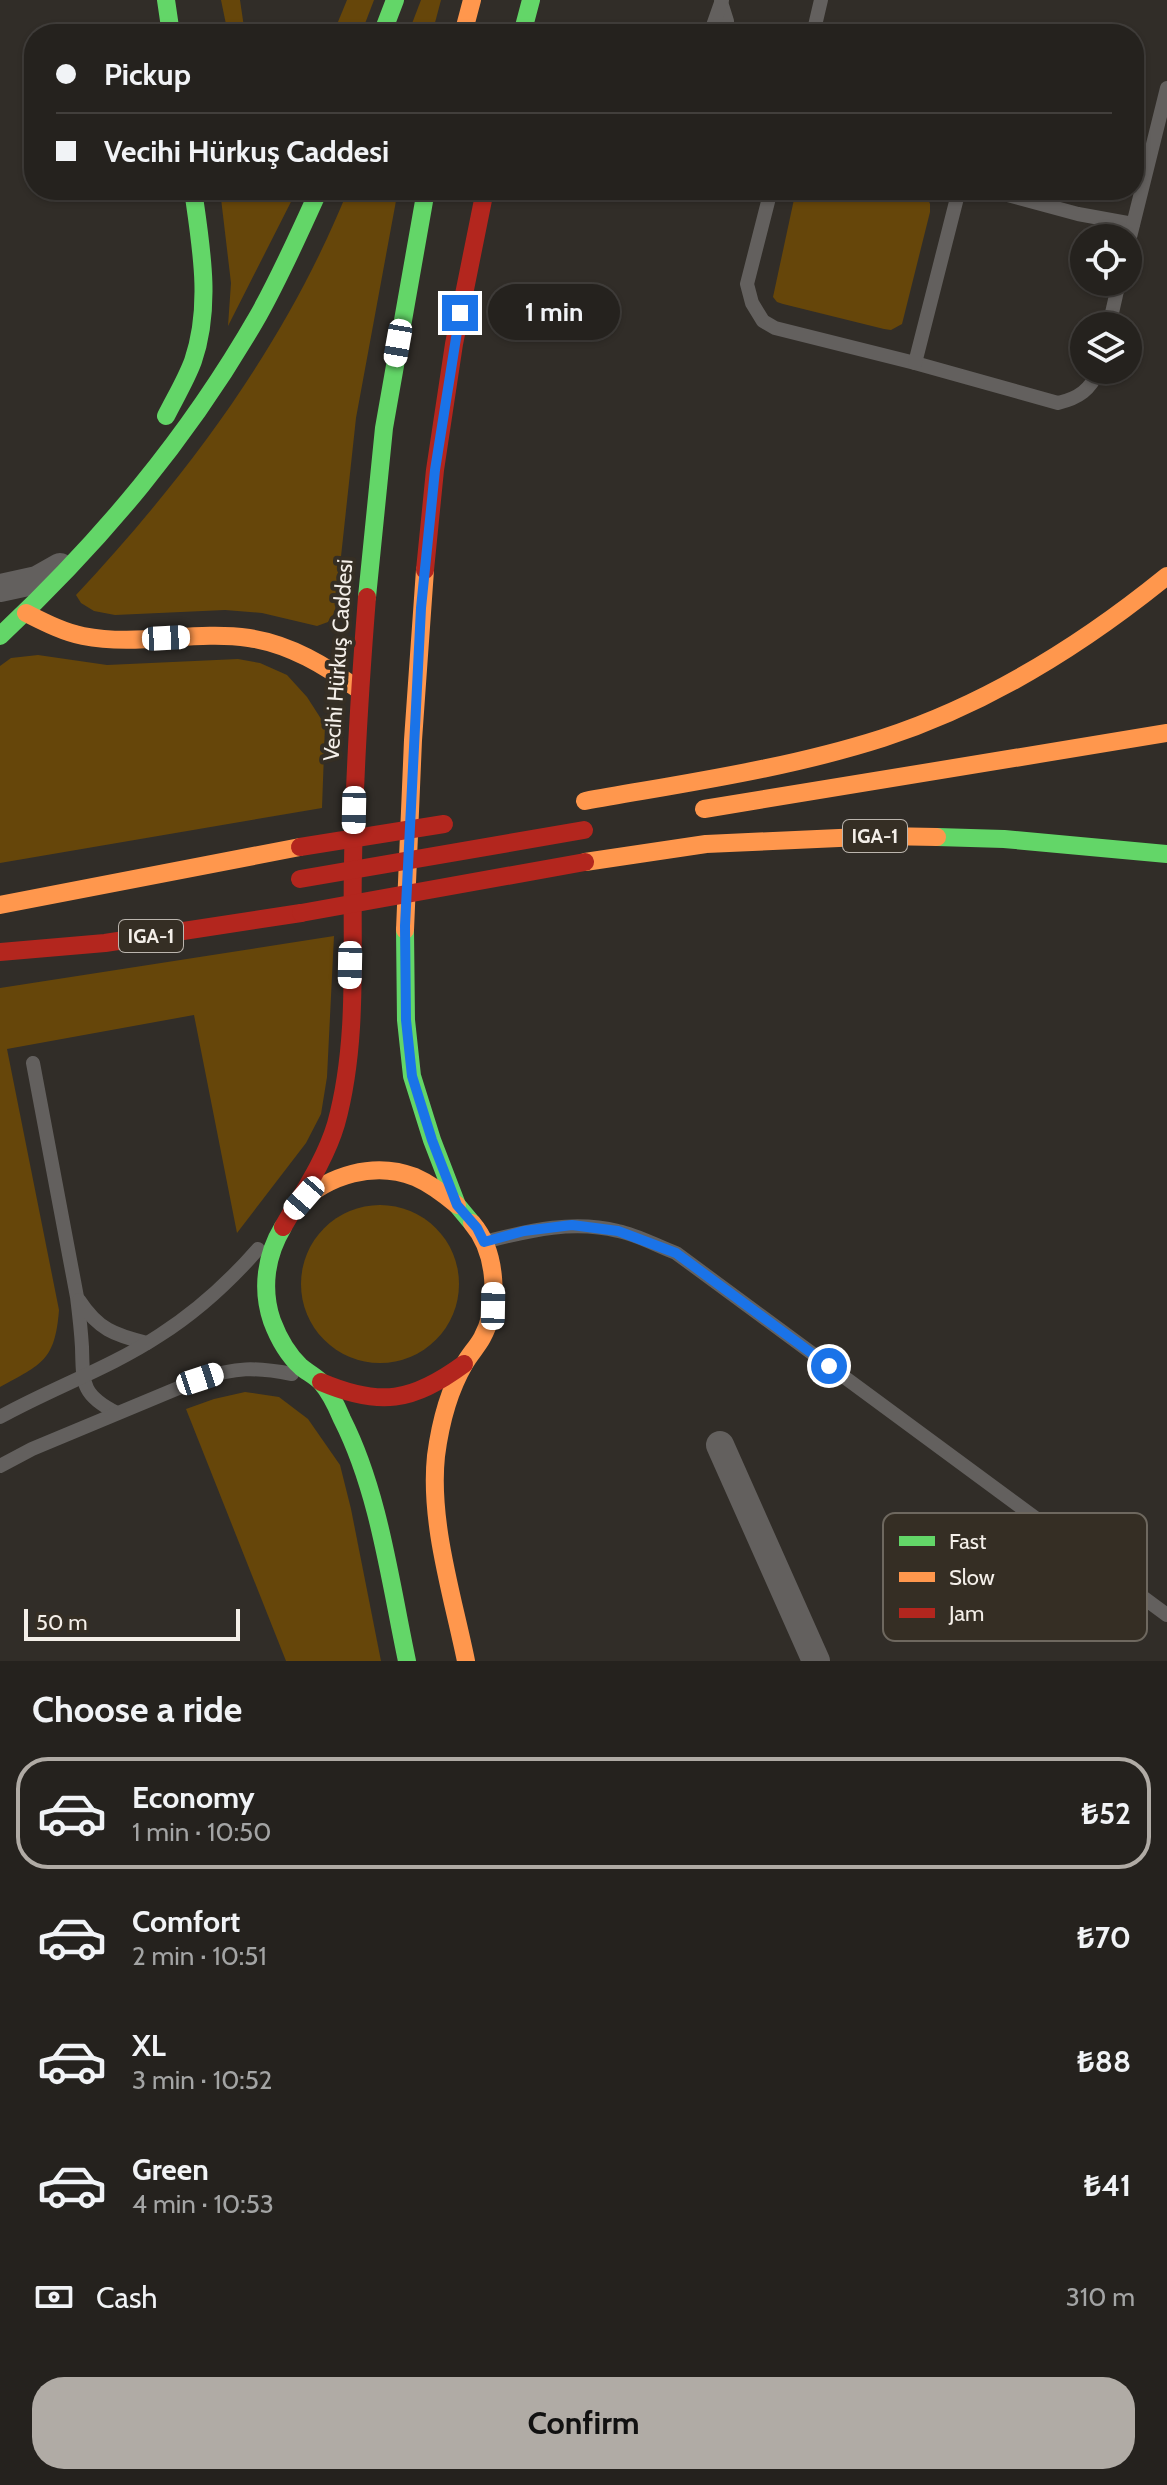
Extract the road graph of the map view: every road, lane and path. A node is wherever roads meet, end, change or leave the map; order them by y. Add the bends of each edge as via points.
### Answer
1 (166, 0) edge
2 (395, 0) edge
3 (472, 0) edge
4 (531, 0) edge
5 (821, 0) edge
6 (721, 1) edge
7 (170, 24) edge
8 (386, 24) edge
9 (466, 24) edge
10 (525, 24) edge
11 (713, 24) edge
12 (727, 24) edge
13 (815, 24) edge
14 (1167, 88) edge
15 (1144, 180) edge
16 (194, 200) edge
17 (314, 200) edge
18 (424, 200) edge
19 (483, 200) edge
20 (768, 200) edge
21 (956, 200) edge
22 (1026, 200) edge
23 (1139, 200) edge
24 (1133, 224) joint
25 (915, 363) junction
26 (1092, 384) edge
27 (133, 496) junction
28 (88, 550) junction
29 (1167, 576) edge
30 (0, 588) edge
31 (26, 613) junction
32 (0, 636) edge
33 (359, 690) junction
34 (1167, 733) edge
35 (577, 802) dead end
36 (685, 813) dead end
37 (465, 820) dead end
38 (591, 829) dead end
39 (1167, 854) edge
40 (292, 880) dead end
41 (0, 905) edge
42 (0, 952) edge
43 (33, 1063) dead end
44 (457, 1205) junction
45 (285, 1219) junction
46 (484, 1242) junction
47 (77, 1297) junction
48 (147, 1343) junction
49 (464, 1364) junction
50 (81, 1376) junction
51 (321, 1382) junction
52 (117, 1413) junction
53 (0, 1417) edge
54 (720, 1445) dead end
55 (0, 1466) edge
56 (1029, 1513) edge
57 (1147, 1600) edge
58 (1167, 1615) edge
59 (407, 1661) edge
60 (466, 1661) edge
61 (816, 1661) edge

1 - 7 main road
2 - 8 main road
3 - 9 main road
4 - 10 main road
5 - 13 lane
6 - 11 lane
6 - 12 lane
14 - 15 lane
16 - 27 main road via 203,260 201,332
17 - 27 main road via 238,349 176,443
18 - 33 main road, Vecihi Hürkuş Caddesi via 384,428
19 - 44 main road via 435,470 420,623 405,926 412,1076
20 - 25 lane via 747,284 763,321
21 - 25 lane
22 - 24 lane
23 - 24 lane
25 - 26 lane via 1058,403 1077,398
27 - 28 main road
28 - 30 street via 37,580
28 - 31 main road
29 - 35 main road via 1058,655 933,719 844,750
31 - 32 main road
31 - 33 main road via 85,636 249,638 295,651
33 - 45 main road, Vecihi Hürkuş Caddesi via 345,1083 318,1168
34 - 36 main road
37 - 41 main road, bridge
38 - 40 main road, bridge
39 - 42 main road, IGA-1, bridge via 1004,839 883,836 706,844 105,943
43 - 47 lane
44 - 45 main road via 410,1175 382,1170 327,1182
44 - 46 main road
45 - 48 lane via 249,1260
45 - 51 main road, Vecihi Hürkuş Caddesi via 273,1243 266,1295 283,1345
46 - 49 main road via 493,1273 493,1306 483,1337
46 - 56 lane via 572,1225 618,1231 676,1253
47 - 48 lane via 90,1318 122,1337
47 - 50 lane
48 - 50 lane
49 - 51 main road via 440,1384 411,1396 380,1400 349,1395
49 - 60 main road via 444,1414 436,1483 443,1552
50 - 52 lane via 89,1393
50 - 53 lane
51 - 52 lane via 259,1368 226,1370
51 - 59 main road, Vecihi Hürkuş Caddesi via 363,1465
52 - 55 lane
54 - 61 street
57 - 58 lane

